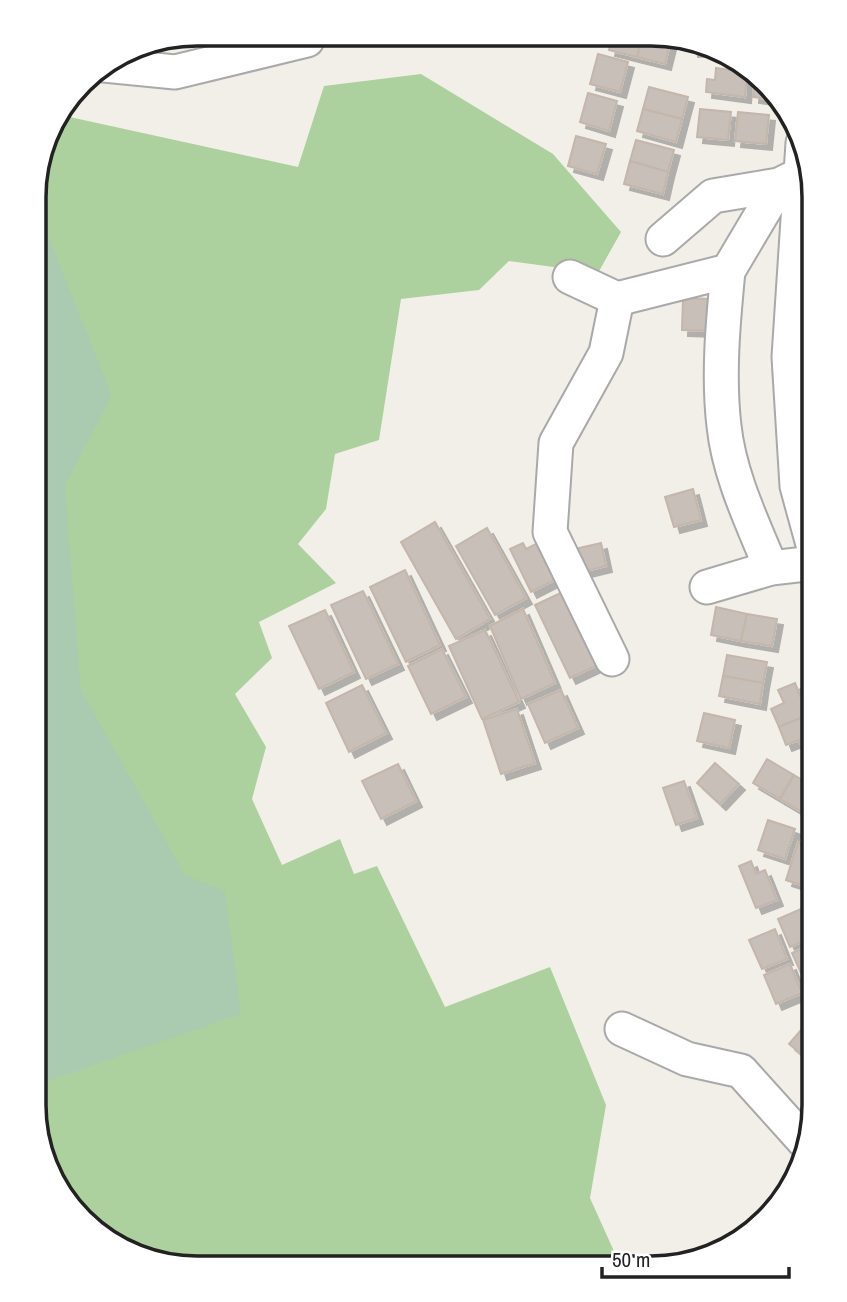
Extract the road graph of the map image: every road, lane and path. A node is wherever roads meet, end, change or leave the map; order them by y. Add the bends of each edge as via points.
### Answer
1 (282, 46) edge
2 (120, 67) edge
3 (794, 167) edge
4 (663, 239) dead end
5 (728, 271) junction
6 (570, 277) dead end
7 (617, 299) junction
8 (802, 301) edge
9 (802, 323) edge
10 (802, 503) edge
11 (802, 564) edge
12 (771, 568) junction
13 (707, 587) dead end
14 (612, 659) dead end
15 (622, 1029) dead end
16 (798, 1135) edge

1 - 2 street via 175,72
3 - 4 street via 713,196
3 - 5 street
3 - 8 street
5 - 7 street
5 - 12 street via 723,325 724,428 744,501
6 - 7 street
7 - 14 street via 606,353 556,443 550,532
9 - 10 street via 789,357
11 - 12 street
12 - 13 street
15 - 16 street via 687,1059 741,1071

